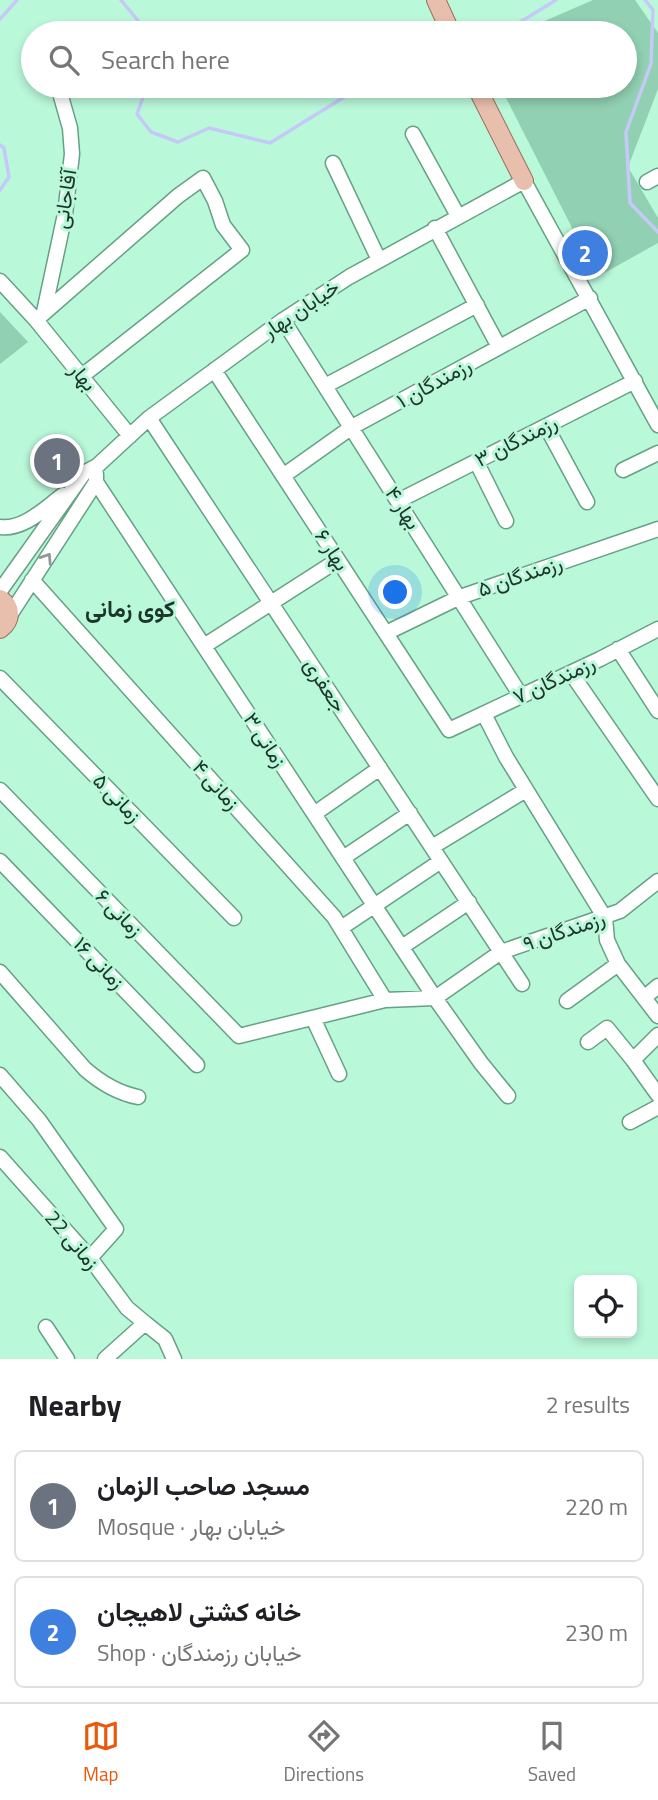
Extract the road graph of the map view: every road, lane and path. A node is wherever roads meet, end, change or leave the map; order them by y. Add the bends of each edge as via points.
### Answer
1 (436, 0) edge
2 (445, 21) edge
3 (61, 98) edge
4 (482, 98) edge
5 (413, 134) dead end
6 (332, 163) dead end
7 (524, 181) junction
8 (458, 216) junction
9 (435, 228) junction
10 (379, 260) junction
11 (0, 281) edge
12 (0, 290) edge
13 (590, 298) junction
14 (477, 305) junction
15 (40, 316) junction
16 (283, 320) junction
17 (499, 347) junction
18 (214, 370) junction
19 (82, 376) junction
20 (635, 381) junction
21 (325, 386) junction
22 (149, 418) junction
23 (658, 425) edge
24 (546, 426) junction
25 (352, 428) junction
26 (130, 436) junction
27 (658, 453) edge
28 (476, 461) junction
29 (97, 466) junction
30 (624, 470) dead end
31 (284, 476) junction
32 (96, 482) junction
33 (73, 488) junction
34 (398, 501) junction
35 (587, 502) dead end
36 (506, 521) dead end
37 (0, 527) edge
38 (658, 529) edge
39 (338, 560) junction
40 (32, 580) junction
41 (0, 591) edge
42 (460, 597) junction
43 (271, 602) junction
44 (2, 621) edge
45 (658, 628) edge
46 (386, 633) junction
47 (204, 646) junction
48 (618, 649) junction
49 (571, 673) junction
50 (0, 677) edge
51 (521, 696) junction
52 (658, 711) edge
53 (484, 713) junction
54 (449, 730) joint
55 (380, 768) junction
56 (0, 790) edge
57 (526, 790) junction
58 (658, 799) edge
59 (410, 813) junction
60 (314, 814) junction
61 (432, 847) junction
62 (343, 858) junction
63 (0, 861) edge
64 (441, 861) junction
65 (658, 881) edge
66 (469, 902) junction
67 (374, 906) junction
68 (234, 918) dead end
69 (606, 918) junction
70 (341, 929) junction
71 (402, 947) junction
72 (501, 952) junction
73 (618, 964) junction
74 (0, 972) edge
75 (522, 984) dead end
76 (658, 986) edge
77 (645, 997) junction
78 (435, 998) junction
79 (385, 1000) junction
80 (567, 1001) dead end
81 (658, 1016) edge
82 (313, 1018) junction
83 (658, 1035) edge
84 (588, 1042) dead end
85 (633, 1060) junction
86 (197, 1065) dead end
87 (340, 1074) dead end
88 (0, 1075) edge
89 (658, 1095) edge
90 (508, 1096) dead end
91 (138, 1097) dead end
92 (658, 1107) edge
93 (630, 1122) dead end
94 (0, 1157) edge
95 (90, 1258) junction
96 (145, 1322) junction
97 (46, 1326) dead end
98 (67, 1359) edge
99 (105, 1359) edge
100 (174, 1359) edge

1 - 2 main road
3 - 15 street, آقاجانی via 72,154 65,214
4 - 7 main road
5 - 8 street
6 - 10 street
7 - 8 street, خیابان بهار
7 - 13 street
8 - 9 street, خیابان بهار
9 - 10 street, خیابان بهار
9 - 14 street
10 - 16 street, خیابان بهار
11 - 15 street, بهار
12 - 15 street, بهار
13 - 17 street, رزمندگان ۱
13 - 20 street
14 - 17 street
14 - 21 street
15 - 19 street, بهار
15 - 19 street via 203,178 223,225 242,250
16 - 18 street, خیابان بهار
16 - 21 street, بهار ۴
17 - 25 street, رزمندگان ۱
18 - 22 street, خیابان بهار
18 - 31 street, بهار ۶
19 - 26 street, بهار
20 - 23 street
20 - 24 street, رزمندگان ۳
21 - 25 street, بهار ۴
22 - 26 street, خیابان بهار
22 - 43 street, جعفری
24 - 28 street, رزمندگان ۳
24 - 35 street
25 - 31 street, رزمندگان ۱
25 - 34 street, بهار ۴
26 - 29 street, خیابان بهار
27 - 30 street
28 - 34 street, رزمندگان ۳
28 - 36 street
29 - 32 street
29 - 33 street, خیابان بهار
31 - 39 street, بهار ۶
40 -> 32 street
32 - 47 street, زمانی ۳
33 - 37 street via 22,524
33 - 41 street, خیابان بهار
34 - 42 street, بهار ۴
38 - 42 street, رزمندگان ۵
39 - 43 street
39 - 46 street, بهار ۶
40 - 44 street
40 - 70 street, زمانی ۴
42 - 46 street, رزمندگان ۵
42 - 51 street, بهار ۴
43 - 47 street
43 - 55 street, جعفری
45 - 48 street, رزمندگان ۷
46 - 54 street, بهار ۶
47 - 60 street, زمانی ۳
48 - 49 street, رزمندگان ۷
48 - 52 street
49 - 51 street, رزمندگان ۷
49 - 58 street
50 - 68 street, زمانی ۵
51 - 53 street, رزمندگان ۷
53 - 54 street, رزمندگان ۷
53 - 57 street
55 - 59 street, جعفری
55 - 60 street
56 - 82 street, زمانی ۶ via 239,1036
57 - 61 street
57 - 69 street
59 - 61 street, جعفری
59 - 62 street
60 - 62 street, زمانی ۳
61 - 64 street, جعفری
62 - 67 street, زمانی ۳
63 - 86 street, زمانی ۱۶
64 - 66 street, جعفری
64 - 67 street
65 - 69 street, رزمندگان ۹
66 - 71 street
66 - 72 street, جعفری
67 - 70 street
67 - 71 street, زمانی ۳
69 - 72 street, رزمندگان ۹
69 - 73 street via 607,940
70 - 79 street, زمانی ۴
71 - 78 street, زمانی ۳
72 - 75 street, جعفری
72 - 78 street, رزمندگان ۹
73 - 77 street
73 - 80 street
74 - 91 street via 92,1075 125,1095
76 - 77 street
77 - 81 street
78 - 79 street
78 - 90 street, زمانی ۳
79 - 82 street
82 - 87 street
83 - 85 street
84 - 85 street via 607,1028
85 - 89 street
88 - 95 street via 116,1228
92 - 93 street
94 - 95 street, زمانی 22
95 - 96 street, زمانی 22 via 127,1308
96 - 99 street
96 - 100 street, زمانی 22 via 165,1339
97 - 98 street

